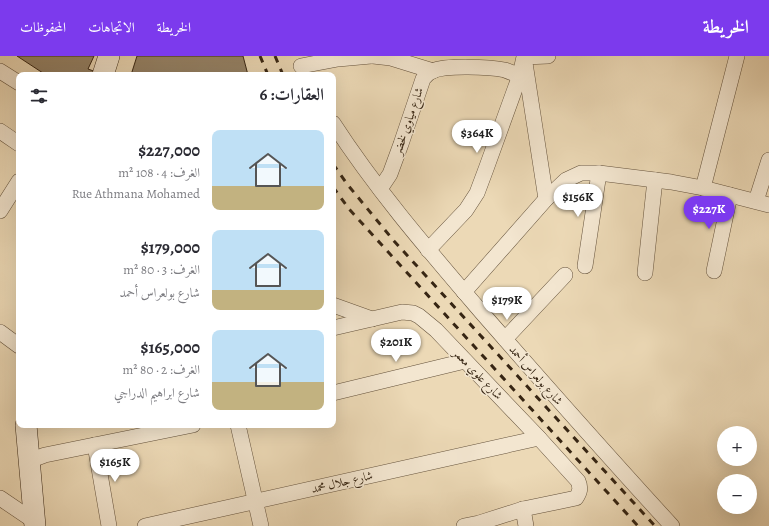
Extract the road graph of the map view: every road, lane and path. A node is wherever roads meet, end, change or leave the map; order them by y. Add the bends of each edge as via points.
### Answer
1 (109, 56) edge
2 (372, 56) edge
3 (524, 56) edge
4 (548, 56) edge
5 (737, 56) edge
6 (300, 66) edge
7 (433, 70) junction
8 (0, 71) edge
9 (104, 72) edge
10 (520, 76) junction
11 (16, 81) edge
12 (336, 127) edge
13 (0, 131) edge
14 (16, 142) edge
15 (769, 160) edge
16 (599, 173) junction
17 (655, 180) junction
18 (16, 186) edge
19 (703, 188) junction
20 (380, 189) junction
21 (730, 195) junction
22 (546, 199) junction
23 (762, 203) edge
24 (0, 211) edge
25 (428, 250) junction
26 (585, 266) dead end
27 (714, 271) dead end
28 (645, 273) dead end
29 (564, 275) dead end
30 (464, 292) junction
31 (336, 306) edge
32 (372, 319) junction
33 (336, 327) edge
34 (0, 332) edge
35 (505, 339) junction
36 (16, 344) edge
37 (465, 360) junction
38 (336, 391) edge
39 (26, 428) edge
40 (178, 428) edge
41 (239, 428) edge
42 (539, 438) junction
43 (95, 445) junction
44 (29, 461) junction
45 (0, 498) edge
46 (255, 501) junction
47 (524, 509) junction
48 (34, 523) edge
49 (479, 524) edge
50 (109, 526) edge
51 (145, 526) edge
52 (260, 526) edge
53 (464, 526) edge
54 (526, 526) edge
55 (672, 526) edge

1 - 9 street
2 - 6 street
2 - 7 street via 391,58
3 - 4 street
3 - 10 street
3 - 22 street
5 - 19 street
7 - 10 street via 483,68 504,70
7 - 20 street, شارع مياوي لخضر via 423,79 390,174
8 - 11 street
10 - 25 street via 477,193 466,210
12 - 20 street, شارع بولعراس أحمد
13 - 14 street
15 - 23 street
16 - 17 street
16 - 22 street via 581,173 566,180
16 - 26 street
17 - 19 street
17 - 28 street
18 - 24 street
19 - 21 street
20 - 25 street, شارع بولعراس أحمد
21 - 23 street
21 - 27 street
22 - 30 street
25 - 30 street, شارع بولعراس أحمد
29 - 35 street
30 - 35 street, شارع بولعراس أحمد
31 - 32 street
32 - 33 street, شارع علوي معمر
32 - 37 street, شارع علوي معمر via 402,312 413,313 436,330
34 - 36 street
35 - 55 street, شارع بولعراس أحمد
37 - 38 street
37 - 42 street, شارع علوي معمر
39 - 44 street
40 - 43 street
41 - 46 street
42 - 46 street, شارع جلال محمد
42 - 47 street, شارع علوي معمر via 578,481 579,493 576,498 570,500
43 - 44 street
43 - 50 street
44 - 48 street
45 - 48 street
46 - 51 street, شارع جلال محمد
46 - 52 street
47 - 49 street
47 - 54 street
49 - 53 street

